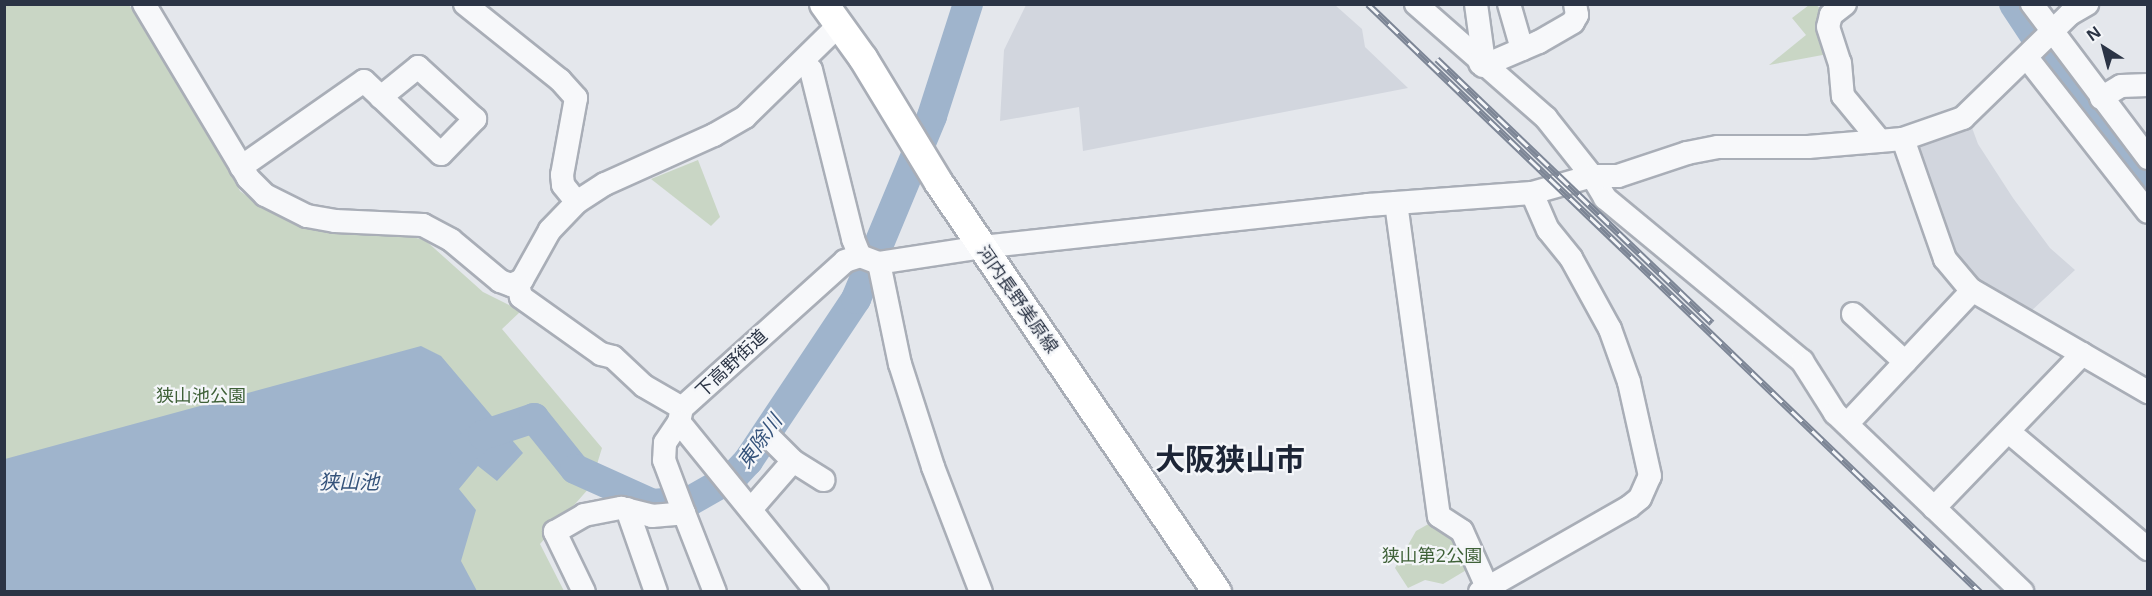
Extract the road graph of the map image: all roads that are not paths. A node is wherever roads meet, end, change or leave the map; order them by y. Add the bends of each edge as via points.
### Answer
1 (144, 4) edge
2 (465, 4) edge
3 (1416, 4) edge
4 (1476, 4) edge
5 (1509, 4) edge
6 (1575, 4) edge
7 (1845, 4) edge
8 (2032, 4) edge
9 (2088, 4) edge
10 (831, 15) edge
11 (2052, 35) junction
12 (1522, 49) junction
13 (2031, 56) junction
14 (802, 63) junction
15 (1482, 65) junction
16 (2148, 85) edge
17 (381, 97) dead end
18 (2101, 98) junction
19 (1904, 139) junction
20 (1880, 141) junction
21 (2148, 158) edge
22 (241, 167) junction
23 (1592, 176) junction
24 (1532, 193) junction
25 (577, 202) junction
26 (1395, 203) junction
27 (2148, 212) edge
28 (982, 247) junction
29 (871, 260) junction
30 (518, 284) junction
31 (1972, 291) junction
32 (1853, 314) dead end
33 (2082, 354) junction
34 (1905, 363) junction
35 (2148, 392) edge
36 (681, 415) junction
37 (1846, 424) junction
38 (2009, 432) junction
39 (770, 438) dead end
40 (793, 461) junction
41 (823, 480) dead end
42 (681, 506) junction
43 (752, 508) junction
44 (1934, 508) junction
45 (627, 509) junction
46 (2148, 549) edge
47 (1484, 589) edge
48 (584, 591) edge
49 (656, 591) edge
50 (716, 591) edge
51 (817, 591) edge
52 (981, 591) edge
53 (1217, 591) edge
54 (2022, 591) edge

1 - 22 street
2 - 25 street via 560,80 576,98 562,175 563,186
3 - 15 street
4 - 15 street
5 - 12 street
6 - 12 street via 1577,15 1573,22
7 - 20 street via 1831,15 1828,27 1840,63 1843,96
8 - 11 street
9 - 11 street via 2070,15
10 - 14 street
10 - 28 main road, 河内長野美原線
11 - 13 street
11 - 18 street
12 - 15 street
13 - 19 street via 1963,118
13 - 27 street
14 - 25 street via 745,117 605,184
14 - 29 street via 811,70
15 - 23 street via 1546,118
16 - 18 street via 2121,86
17 - 22 street via 364,81
18 - 21 street
19 - 20 street
19 - 31 street via 1945,259
20 - 23 street via 1718,147 1618,176
22 - 30 street via 265,195 286,207 334,221 423,225 452,240 501,281
23 - 24 street
23 - 37 street via 1605,198 1802,361
24 - 26 street
24 - 47 street via 1548,230 1571,258 1610,329 1640,422 1650,477 1640,498 1629,507
25 - 30 street via 549,230
26 - 28 street
26 - 47 street via 1439,516 1462,531
28 - 29 street via 961,253
28 - 53 main road, 河内長野美原線
29 - 36 street, 下高野街道 via 845,261
29 - 52 street via 933,467
30 - 36 street, 下高野街道 via 522,297 601,354 612,357
31 - 33 street
31 - 34 street
32 - 34 street
33 - 35 street
33 - 38 street
34 - 37 street
36 - 42 street via 665,443 664,460
36 - 43 street
37 - 44 street
38 - 44 street
38 - 46 street
39 - 40 street
40 - 41 street
40 - 43 street
42 - 45 street via 652,516
42 - 50 street
43 - 51 street via 803,578
44 - 54 street
45 - 48 street via 584,515 555,532
45 - 49 street

